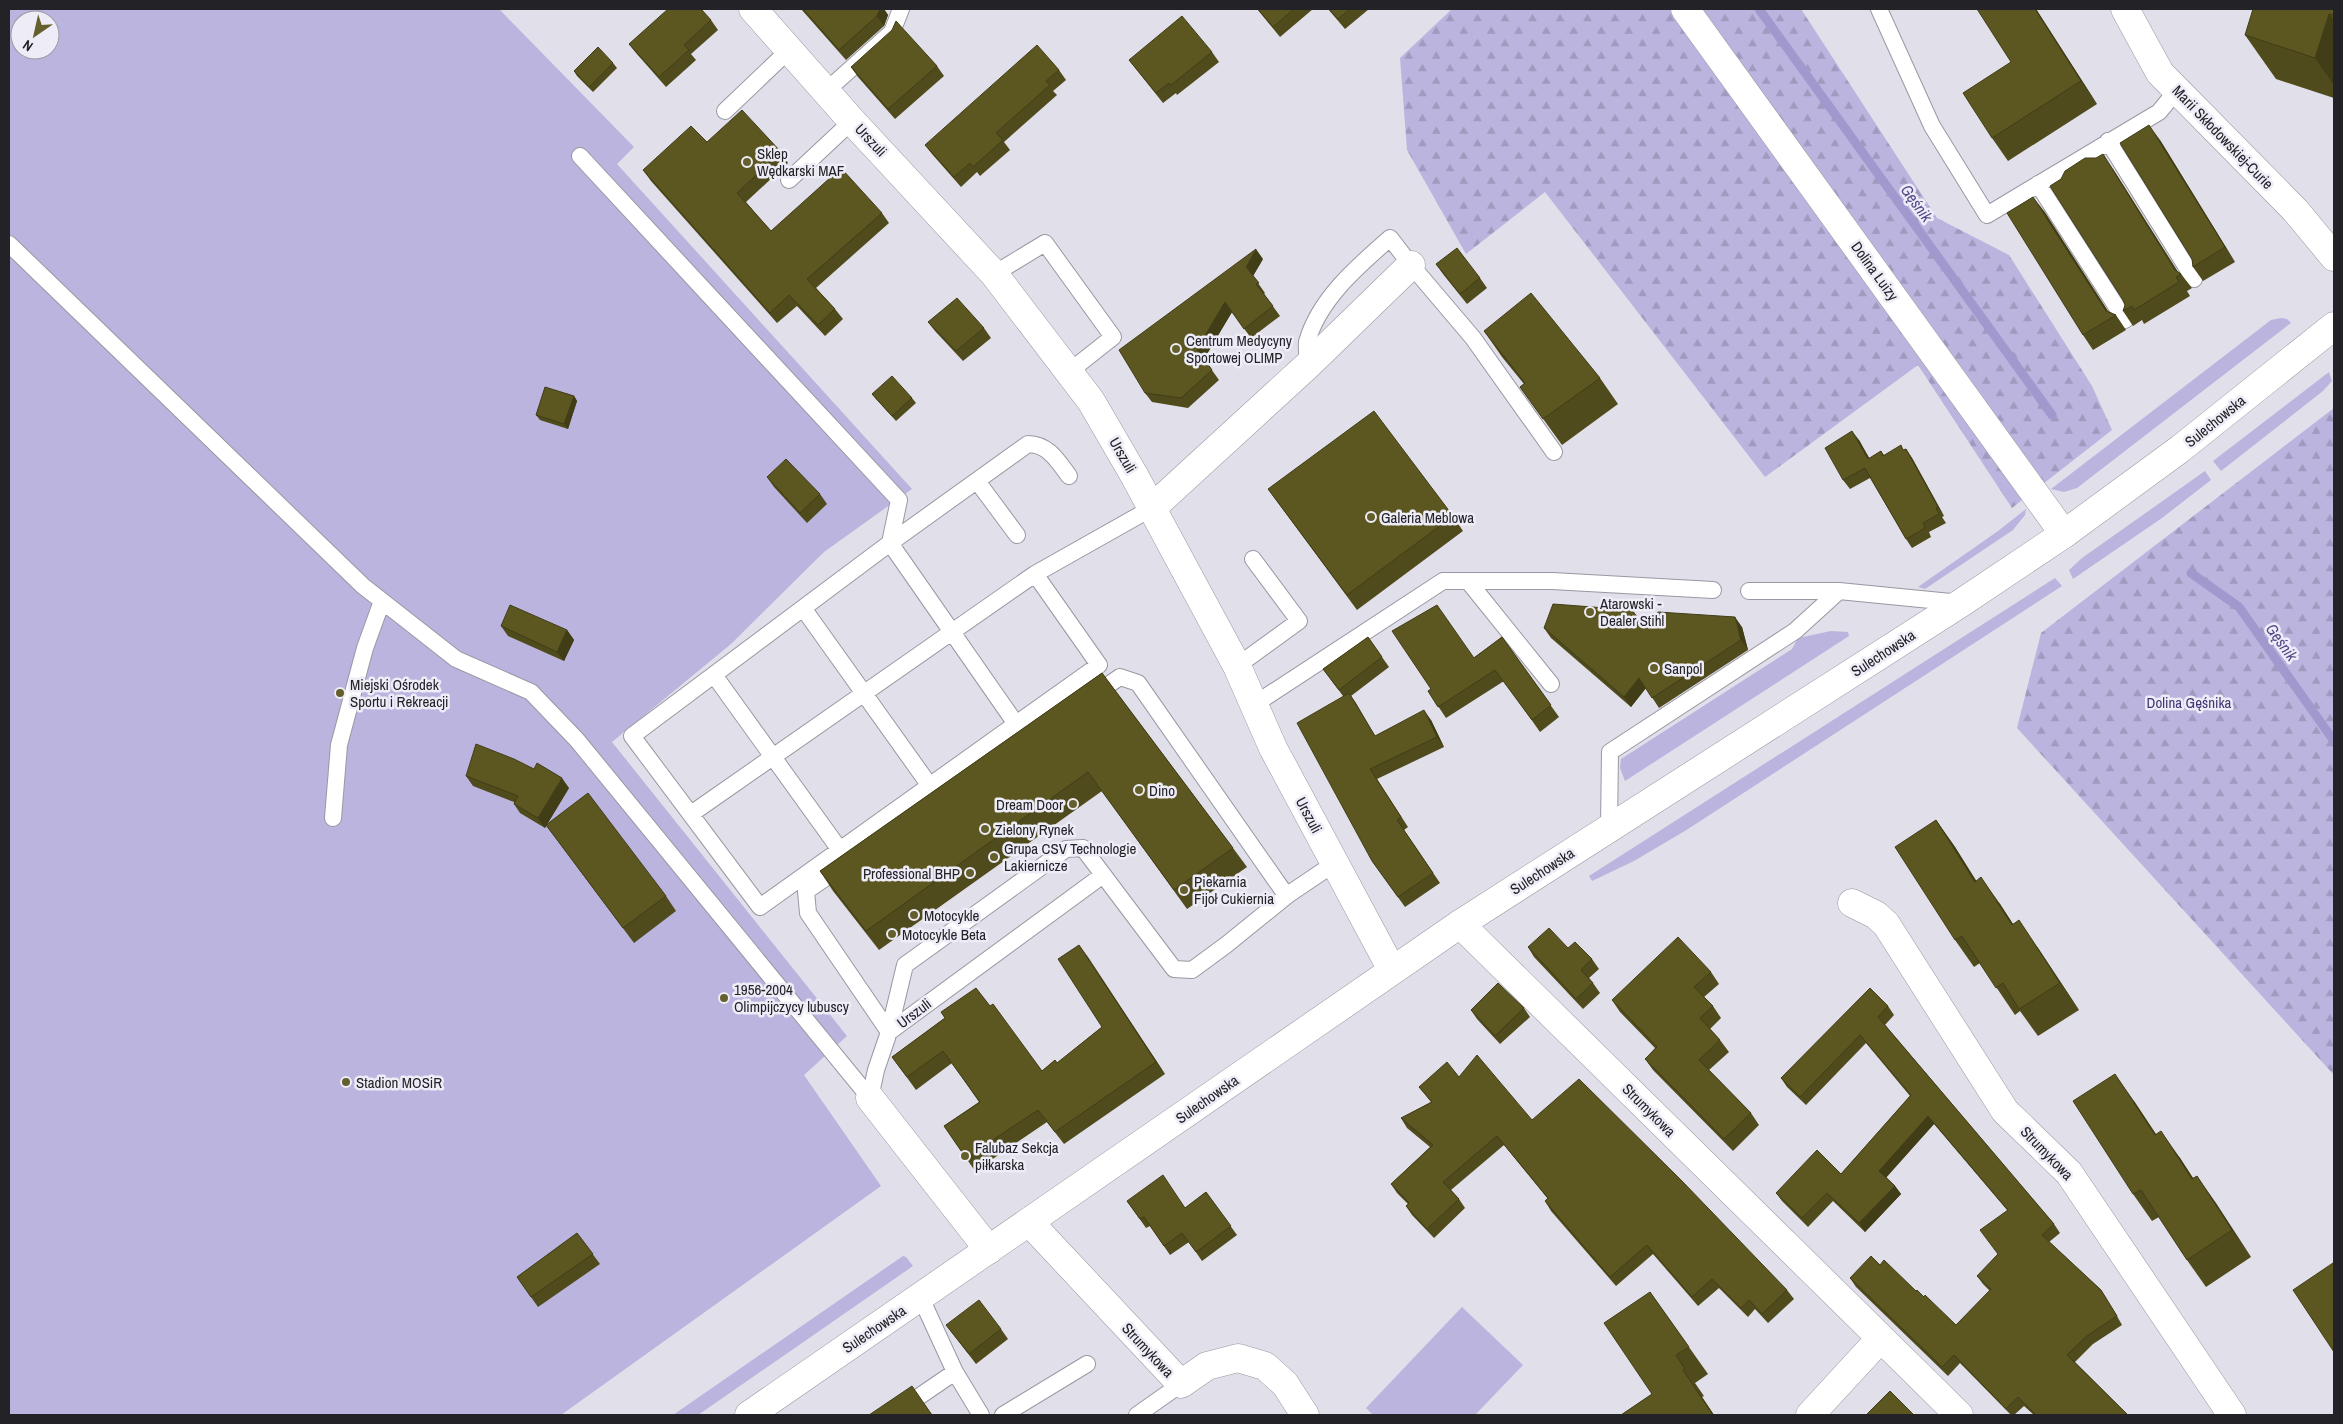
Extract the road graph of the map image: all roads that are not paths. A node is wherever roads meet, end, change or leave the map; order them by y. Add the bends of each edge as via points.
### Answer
1 (753, 9) edge
2 (901, 9) edge
3 (1685, 9) edge
4 (1879, 9) edge
5 (2125, 9) edge
6 (789, 50) junction
7 (2177, 90) junction
8 (826, 91) junction
9 (725, 111) dead end
10 (852, 121) junction
11 (2108, 141) junction
12 (580, 156) dead end
13 (789, 180) dead end
14 (2038, 184) junction
15 (9, 244) edge
16 (2334, 257) edge
17 (1411, 265) junction
18 (994, 274) junction
19 (2194, 279) edge
20 (2125, 320) edge
21 (2334, 326) edge
22 (1308, 365) junction
23 (1070, 371) junction
24 (1554, 452) dead end
25 (1069, 476) dead end
26 (977, 481) junction
27 (1152, 508) junction
28 (2064, 534) junction
29 (1017, 535) dead end
30 (890, 543) junction
31 (1253, 559) dead end
32 (1035, 574) junction
33 (1468, 581) junction
34 (1713, 590) dead end
35 (1750, 591) dead end
36 (1839, 591) junction
37 (382, 602) junction
38 (1960, 603) junction
39 (803, 608) junction
40 (952, 632) junction
41 (1237, 666) junction
42 (714, 675) junction
43 (1552, 684) dead end
44 (864, 693) junction
45 (1255, 704) junction
46 (1080, 705) edge
47 (1016, 724) junction
48 (773, 756) junction
49 (930, 786) junction
50 (690, 814) junction
51 (333, 818) dead end
52 (1609, 828) junction
53 (879, 842) edge
54 (840, 850) junction
55 (1334, 863) junction
56 (1103, 875) junction
57 (1286, 895) junction
58 (1852, 903) dead end
59 (1460, 924) junction
60 (1392, 970) junction
61 (889, 1032) junction
62 (870, 1098) junction
63 (1030, 1222) junction
64 (989, 1250) junction
65 (921, 1298) junction
66 (1880, 1338) junction
67 (1087, 1364) dead end
68 (955, 1372) junction
69 (1181, 1384) junction
70 (749, 1415) edge
71 (892, 1415) edge
72 (981, 1415) edge
73 (1003, 1415) edge
74 (1137, 1415) edge
75 (1305, 1415) edge
76 (1810, 1415) edge
77 (1959, 1415) edge
78 (2232, 1415) edge

1 - 6 street, Urszuli
2 - 8 lane via 892,32
3 - 28 street, Dolina Luizy
4 - 14 lane via 1932,126 1987,215
5 - 7 street, Marii Skłodowskiej-Curie via 2160,73
6 - 8 street, Urszuli
6 - 9 lane
7 - 11 lane via 2159,112
7 - 16 street, Marii Skłodowskiej-Curie via 2295,210
8 - 10 street, Urszuli
10 - 13 lane
10 - 18 street, Urszuli
11 - 14 lane
11 - 19 lane
12 - 30 lane via 899,500
14 - 20 lane
15 - 37 lane
17 - 22 street
17 - 22 lane via 1390,238 1356,268 1319,315 1307,343
17 - 24 lane via 1473,338
18 - 23 street, Urszuli
18 - 23 lane via 1045,242 1113,337
21 - 28 street, Sulechowska via 2180,449
22 - 27 street
23 - 27 street, Urszuli via 1091,401
25 - 26 lane via 1053,454 1039,444 1028,444
26 - 29 lane
26 - 30 lane
27 - 32 lane
27 - 41 street, Urszuli
28 - 38 street, Sulechowska
30 - 39 lane
30 - 40 lane
31 - 41 lane via 1299,621
32 - 40 lane
32 - 47 lane via 1099,665
33 - 34 lane via 1552,581
33 - 43 lane
33 - 45 lane via 1444,581
35 - 36 lane
36 - 38 lane
36 - 52 lane via 1795,631 1610,752
37 - 51 lane via 365,648 339,745
37 - 62 lane via 456,660 531,692 577,740
38 - 52 street, Sulechowska
39 - 42 lane
39 - 44 lane
40 - 44 lane
40 - 47 lane
41 - 45 street, Urszuli
42 - 48 lane
42 - 50 lane via 632,736
44 - 48 lane
44 - 49 lane
45 - 55 street, Urszuli via 1273,748
46 - 57 lane via 1120,677 1138,683
47 - 49 lane
48 - 50 lane
48 - 54 lane
49 - 54 lane
50 - 54 lane via 760,907
52 - 59 street, Sulechowska
53 - 61 lane via 806,891 808,913
55 - 57 lane
55 - 60 street, Urszuli
56 - 57 lane via 1174,969 1192,970
56 - 61 lane, Urszuli
56 - 61 lane via 1083,848 1066,849 905,965
58 - 78 street, Strumykowa via 1886,924 2005,1112 2069,1173
59 - 60 street, Sulechowska
59 - 66 street, Strumykowa
60 - 63 street, Sulechowska
61 - 62 lane, Urszuli
62 - 64 street
63 - 64 street, Sulechowska
63 - 69 street, Strumykowa
64 - 65 street, Sulechowska
65 - 68 lane
65 - 70 street, Sulechowska
66 - 76 street
66 - 77 street, Strumykowa
67 - 73 lane
68 - 71 lane
68 - 72 lane
69 - 74 lane
69 - 75 street, Strumykowa via 1207,1366 1238,1358 1265,1366 1285,1384

